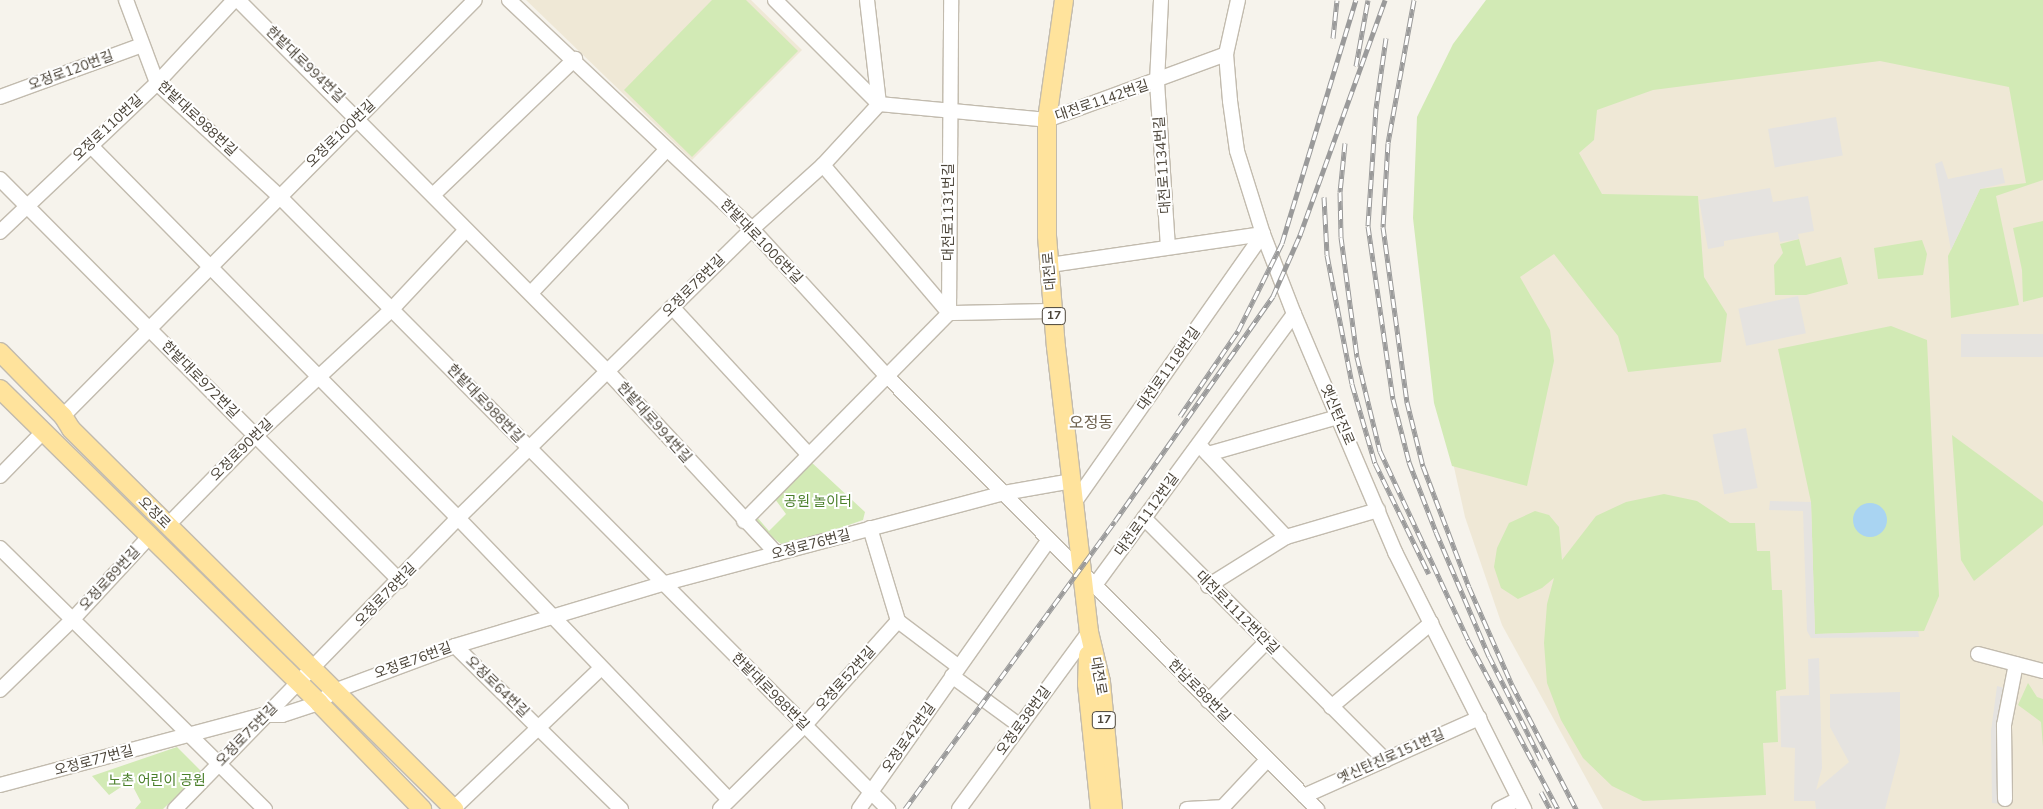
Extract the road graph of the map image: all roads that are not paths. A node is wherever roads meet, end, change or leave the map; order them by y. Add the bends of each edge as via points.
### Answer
1 (126, 0) edge
2 (234, 0) edge
3 (238, 0) edge
4 (475, 0) edge
5 (509, 0) edge
6 (775, 0) edge
7 (867, 0) edge
8 (951, 0) edge
9 (1064, 0) edge
10 (1161, 0) edge
11 (1238, 0) edge
12 (142, 45) junction
13 (1226, 54) junction
14 (575, 59) junction
15 (1157, 82) junction
16 (157, 83) junction
17 (0, 96) edge
18 (879, 104) junction
19 (950, 111) junction
20 (358, 118) junction
21 (1047, 120) junction
22 (90, 144) junction
23 (667, 148) junction
24 (823, 165) junction
25 (0, 179) edge
26 (278, 195) junction
27 (434, 195) junction
28 (27, 205) junction
29 (752, 229) junction
30 (465, 231) junction
31 (0, 232) edge
32 (1263, 234) junction
33 (1168, 248) junction
34 (1050, 265) junction
35 (208, 268) junction
36 (531, 293) junction
37 (392, 308) junction
38 (672, 308) junction
39 (1054, 311) junction
40 (949, 313) junction
41 (1294, 314) junction
42 (149, 330) junction
43 (0, 352) edge
44 (608, 372) junction
45 (886, 375) junction
46 (318, 376) junction
47 (0, 390) edge
48 (63, 416) junction
49 (1338, 418) junction
50 (43, 432) junction
51 (256, 435) junction
52 (529, 448) junction
53 (1203, 449) junction
54 (808, 454) junction
55 (0, 476) edge
56 (1072, 481) junction
57 (1004, 493) junction
58 (1074, 503) junction
59 (1378, 510) junction
60 (458, 518) junction
61 (1144, 518) junction
62 (744, 520) junction
63 (167, 526) junction
64 (870, 528) junction
65 (1286, 537) junction
66 (148, 538) junction
67 (1049, 540) junction
68 (0, 548) edge
69 (776, 554) junction
70 (1089, 579) junction
71 (400, 581) junction
72 (662, 584) junction
73 (1208, 586) junction
74 (552, 617) junction
75 (72, 620) junction
76 (898, 621) junction
77 (1431, 623) junction
78 (1089, 632) junction
79 (1266, 642) junction
80 (455, 646) junction
81 (1978, 654) dead end
82 (2016, 664) junction
83 (600, 668) junction
84 (313, 670) junction
85 (2043, 671) edge
86 (956, 672) junction
87 (2, 684) edge
88 (299, 684) junction
89 (334, 691) junction
90 (1208, 701) junction
91 (319, 703) junction
92 (1331, 707) junction
93 (264, 715) junction
94 (1479, 718) junction
95 (804, 726) junction
96 (1020, 726) junction
97 (539, 729) junction
98 (188, 736) junction
99 (1268, 760) junction
100 (1385, 760) junction
101 (220, 764) junction
102 (0, 785) edge
103 (871, 792) junction
104 (1304, 796) junction
105 (2005, 799) dead end
106 (724, 804) edge
107 (1522, 804) edge
108 (962, 808) edge
109 (1221, 808) edge
110 (175, 809) edge
111 (265, 809) edge
112 (422, 809) edge
113 (454, 809) edge
114 (621, 809) edge
115 (859, 809) edge
116 (888, 809) edge
117 (1100, 809) edge
118 (1112, 809) edge
119 (1187, 809) edge
120 (1317, 809) edge
121 (1499, 809) edge

1 - 12 street, 한밭대로988번길
2 - 16 street, 오정로110번길
3 - 20 street, 한밭대로994번길
4 - 20 street, 오정로100번길
5 - 14 street, 한밭대로1006번길
6 - 18 street
7 - 18 street
8 - 19 street
9 - 21 main road, 대전로 / 17
10 - 15 street, 대전로1142번길
11 - 13 street, 옛신탄진로
12 - 16 street, 한밭대로988번길
12 - 17 street, 오정로120번길
13 - 15 street, 대전로1142번길
13 - 32 street, 옛신탄진로 via 1237,151
14 - 23 street, 한밭대로1006번길
14 - 27 street
15 - 21 street, 대전로1142번길
15 - 33 street, 대전로1134번길
16 - 22 street, 오정로110번길
16 - 26 street, 한밭대로988번길
18 - 19 street
18 - 24 street, 오정로78번길
19 - 21 street
19 - 40 street, 대전로1131번길
20 - 26 street, 오정로100번길
20 - 27 street, 한밭대로994번길
21 - 34 main road, 대전로 / 17
22 - 28 street, 오정로110번길
22 - 35 street
23 - 29 street, 한밭대로1006번길
23 - 36 street
24 - 29 street, 오정로78번길
24 - 40 street
25 - 28 street, 한밭대로972번길
26 - 35 street, 오정로100번길
26 - 37 street, 한밭대로988번길
27 - 30 street, 한밭대로994번길
28 - 31 street, 오정로110번길
28 - 42 street, 한밭대로972번길
29 - 38 street, 오정로78번길
29 - 45 street, 한밭대로1006번길
30 - 36 street, 한밭대로994번길
30 - 37 street, 오정로90번길
32 - 33 street
32 - 41 street, 옛신탄진로
32 - 58 street, 대전로1118번길
33 - 34 street
34 - 39 main road, 대전로 / 17
35 - 42 street, 오정로100번길
35 - 46 street
36 - 44 street, 한밭대로994번길
37 - 46 street, 오정로90번길
37 - 52 street, 한밭대로988번길
38 - 44 street, 오정로78번길
38 - 54 street
39 - 40 street
39 - 56 main road, 대전로 / 17
40 - 45 street
41 - 49 street, 옛신탄진로
41 - 53 street, 대전로1112번길
42 - 48 street, 오정로100번길
42 - 51 street, 한밭대로972번길
43 - 48 main road, 오정로
44 - 52 street, 오정로78번길
44 - 62 street, 한밭대로994번길
45 - 54 street
45 - 57 street, 한밭대로1006번길
46 - 51 street, 오정로90번길
46 - 60 street
47 - 50 main road, 오정로
48 - 63 main road, 오정로 via 70,429
49 - 53 street
49 - 59 street, 옛신탄진로
50 - 55 street
50 - 66 main road, 오정로
51 - 63 street, 오정로90번길
51 - 71 street, 한밭대로972번길
52 - 60 street, 오정로78번길
52 - 72 street, 한밭대로988번길
53 - 61 street, 대전로1112번길
53 - 65 street
54 - 62 street
56 - 57 street, 오정로76번길
56 - 58 main road, 대전로 / 17
57 - 64 street, 오정로76번길
57 - 67 street, 한밭대로1006번길
58 - 70 main road, 대전로 / 17
59 - 65 street
59 - 77 street, 옛신탄진로
60 - 71 street, 오정로78번길
60 - 74 street
61 - 70 street, 대전로1112번길
61 - 73 street, 대전로1112번안길
62 - 69 street, 한밭대로994번길
63 - 84 main road, 오정로
64 - 69 street, 오정로76번길
64 - 76 street
65 - 73 street
66 - 75 street, 오정로89번길
66 - 88 main road, 오정로
67 - 70 street, 한남로88번길
67 - 86 street, 오정로42번길
68 - 75 street, 오정로89번길
69 - 72 street, 오정로76번길
70 - 78 main road, 대전로 / 17
70 - 90 street, 한남로88번길
71 - 84 street, 오정로78번길
72 - 74 street, 오정로76번길
72 - 95 street, 한밭대로988번길
73 - 79 street, 대전로1112번안길
74 - 80 street, 오정로76번길
74 - 83 street
75 - 87 street, 오정로89번길
75 - 98 street
76 - 86 street
76 - 95 street, 오정로52번길
77 - 92 street
77 - 94 street, 옛신탄진로
78 - 96 street, 오정로38번길
78 - 117 main road, 대전로 / 17 via 1087,684
78 - 118 main road, 대전로 / 17 via 1100,682
79 - 90 street
79 - 92 street, 대전로1112번안길
80 - 89 street, 오정로76번길
80 - 97 street, 오정로64번길
81 - 82 street
82 - 85 street
82 - 105 street via 2004,725
83 - 97 street, 오정로64번길
83 - 106 street, 오정로52번길
84 - 88 street
84 - 89 main road, 오정로
86 - 96 street
86 - 103 street, 오정로42번길
88 - 91 main road, 오정로
88 - 93 street, 오정로75번길
89 - 91 street, 오정로76번길
89 - 113 main road, 오정로
90 - 99 street, 한남로88번길
91 - 93 street, 오정로77번길 via 282,715
91 - 112 main road, 오정로
92 - 100 street, 대전로1112번안길
93 - 98 street, 오정로77번길
93 - 101 street, 오정로75번길
94 - 100 street, 옛신탄진로151번길
94 - 107 street, 옛신탄진로
95 - 103 street, 한밭대로988번길
95 - 106 street, 오정로52번길
96 - 108 street, 오정로38번길
97 - 113 street, 오정로64번길
97 - 114 street
98 - 101 street
98 - 102 street, 오정로77번길
99 - 104 street, 한남로88번길
99 - 109 street
100 - 104 street, 옛신탄진로151번길
101 - 110 street, 오정로75번길
101 - 111 street
103 - 115 street, 오정로42번길
103 - 116 street, 한밭대로988번길
104 - 120 street, 한남로88번길
107 - 121 street
109 - 119 street

